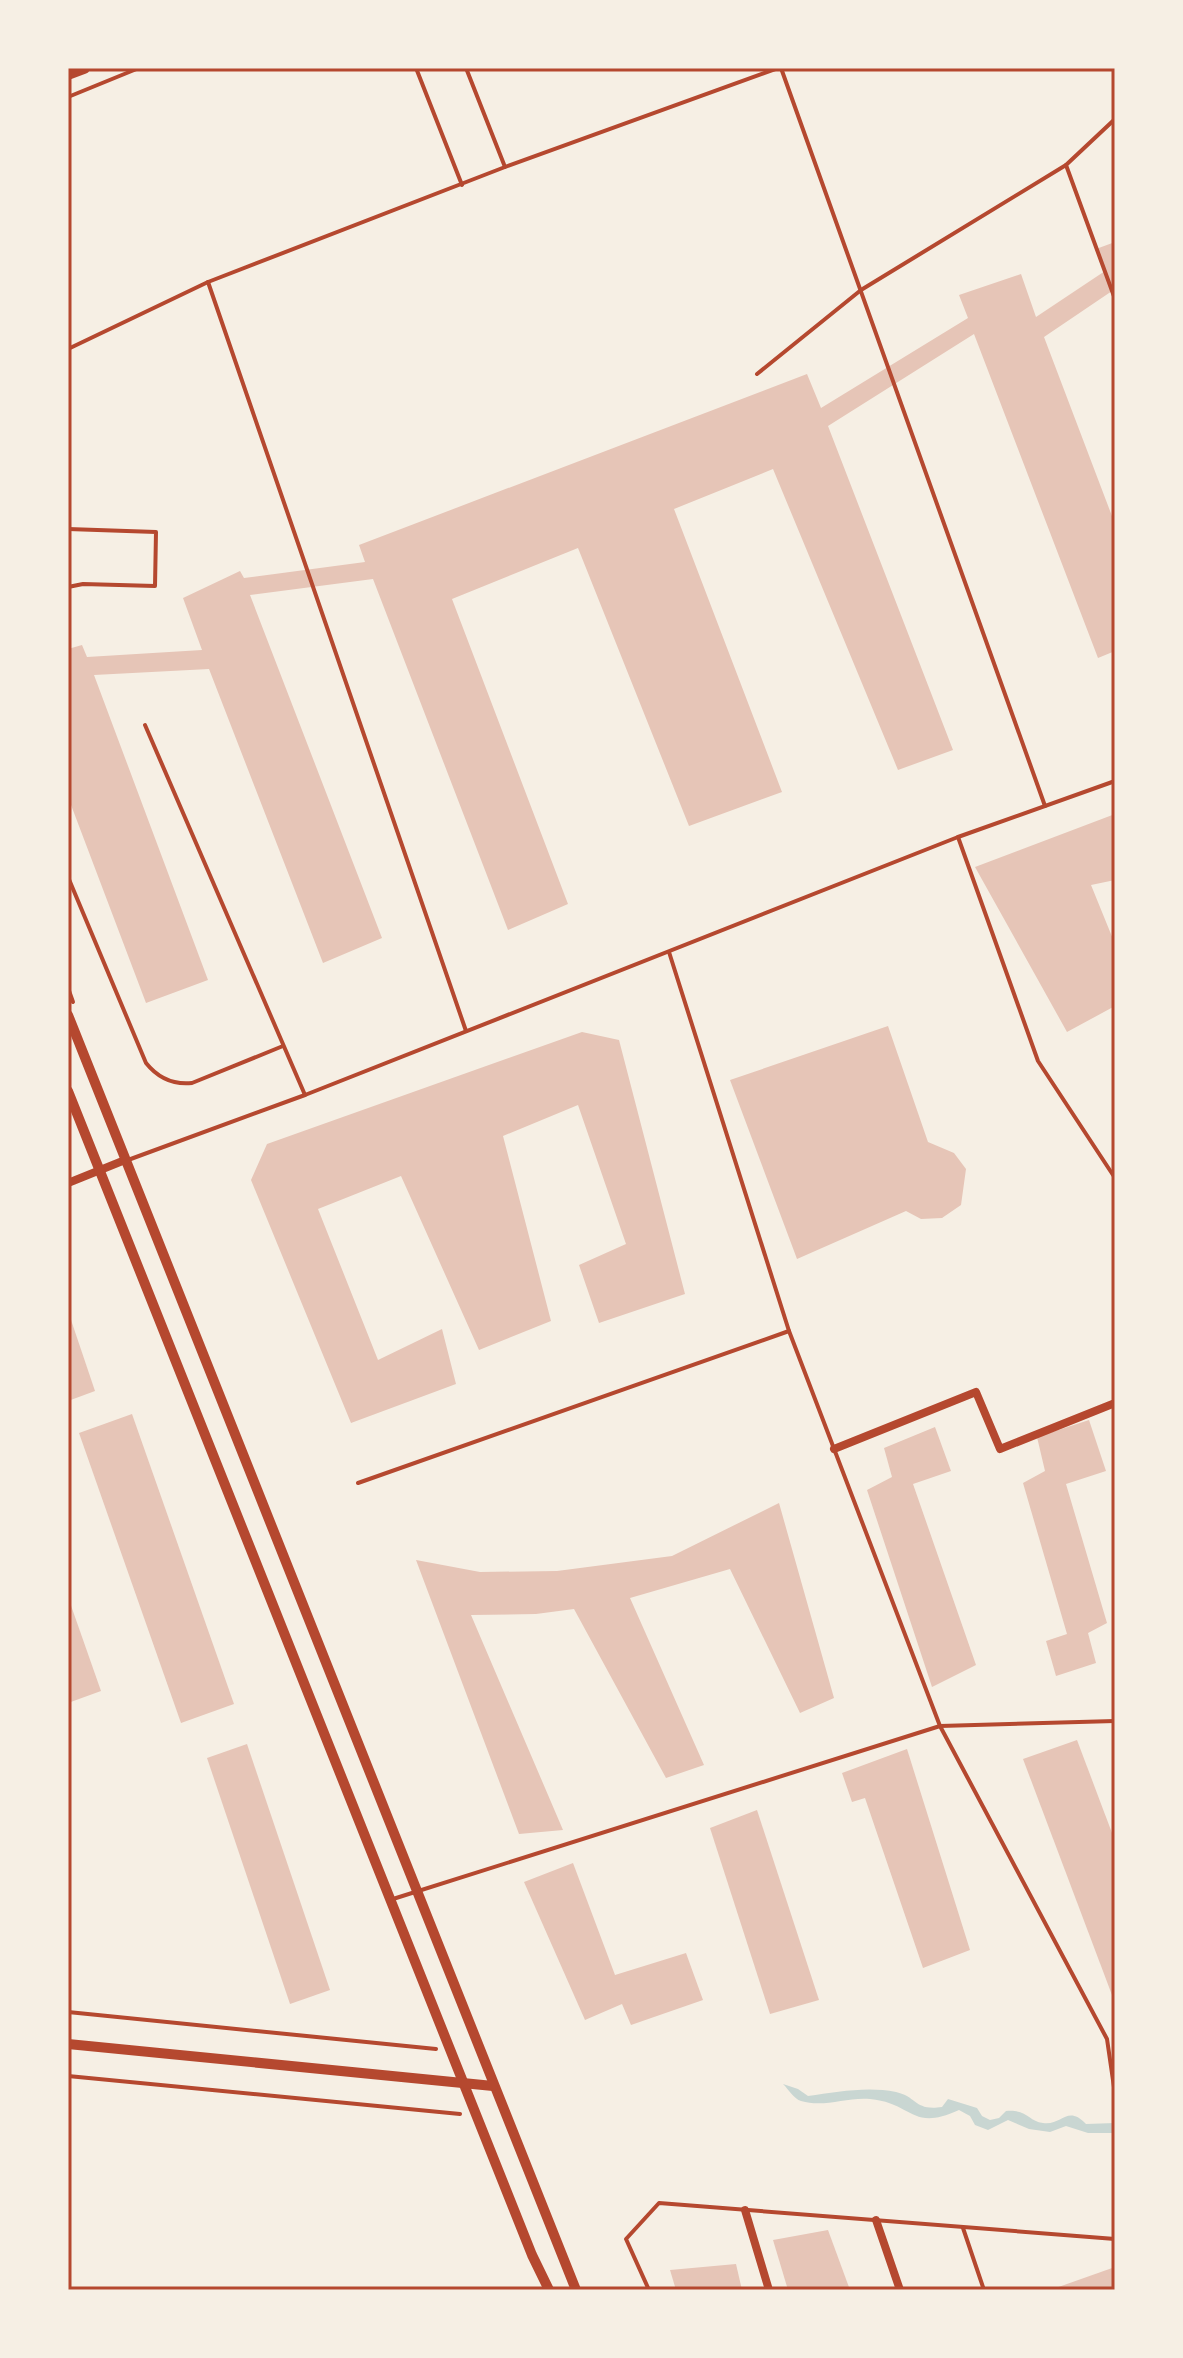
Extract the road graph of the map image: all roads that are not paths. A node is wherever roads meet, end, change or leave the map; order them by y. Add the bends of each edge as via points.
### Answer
1 (84, 68) edge
2 (416, 68) edge
3 (466, 68) edge
4 (780, 68) edge
5 (68, 74) edge
6 (1115, 119) edge
7 (1066, 165) junction
8 (505, 167) junction
9 (462, 185) junction
10 (208, 282) junction
11 (861, 290) junction
12 (1115, 299) edge
13 (68, 349) edge
14 (757, 374) dead end
15 (68, 529) edge
16 (68, 587) edge
17 (145, 725) dead end
18 (1115, 781) edge
19 (1045, 806) junction
20 (958, 837) junction
21 (68, 877) edge
22 (669, 952) junction
23 (68, 1015) edge
24 (466, 1031) junction
25 (283, 1045) junction
26 (68, 1091) edge
27 (305, 1095) junction
28 (125, 1160) junction
29 (100, 1171) junction
30 (1115, 1178) edge
31 (68, 1183) edge
32 (789, 1331) junction
33 (1115, 1403) edge
34 (834, 1449) junction
35 (358, 1483) dead end
36 (1115, 1721) edge
37 (940, 1726) junction
38 (416, 1892) junction
39 (391, 1900) junction
40 (68, 2044) edge
41 (464, 2083) junction
42 (493, 2086) junction
43 (1115, 2094) edge
44 (745, 2210) junction
45 (876, 2220) junction
46 (963, 2227) junction
47 (1115, 2239) edge
48 (549, 2290) edge
49 (576, 2290) edge
50 (649, 2290) edge
51 (769, 2290) edge
52 (900, 2290) edge
53 (984, 2290) edge

1 - 5 main road
2 - 9 lane
3 - 8 lane
4 - 8 lane
4 - 11 lane
6 - 7 lane
7 - 11 lane
7 - 12 lane
8 - 9 lane
9 - 10 lane
10 - 13 lane
10 - 24 lane
11 - 14 lane
11 - 19 lane
15 - 16 lane via 156,532 155,586
17 - 25 lane
18 - 19 lane
19 - 20 lane
20 - 22 lane
20 - 30 lane via 1038,1061
21 - 25 lane via 146,1063 156,1075 192,1083
22 - 24 lane
22 - 32 lane
23 - 28 street
24 - 27 lane
25 - 27 lane
26 - 29 street
27 - 28 lane
28 - 29 street
28 - 38 street
29 - 31 street
29 - 39 street
32 - 34 lane
32 - 35 lane
33 - 34 street via 1000,1449 976,1392
34 - 37 lane
36 - 37 lane
37 - 38 lane
37 - 43 lane via 1107,2039
38 - 39 lane
38 - 42 street
39 - 41 street
40 - 41 street
41 - 42 street
41 - 48 street
42 - 49 street
44 - 45 lane
44 - 50 lane via 659,2203 626,2239
44 - 51 street
45 - 46 lane
45 - 52 street
46 - 47 lane
46 - 53 lane

